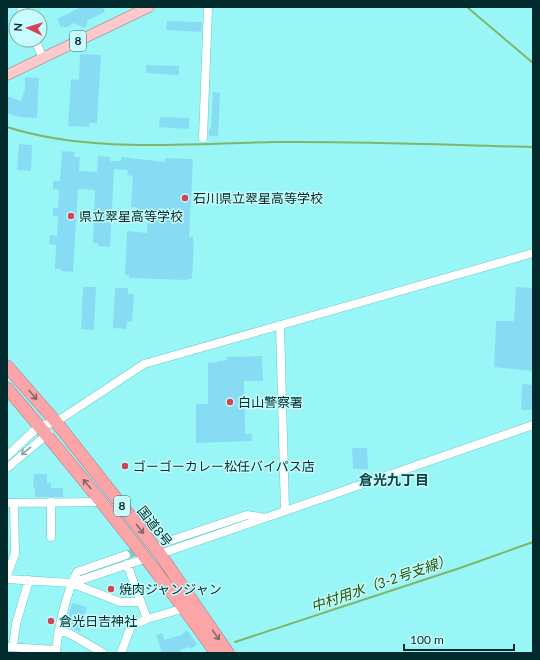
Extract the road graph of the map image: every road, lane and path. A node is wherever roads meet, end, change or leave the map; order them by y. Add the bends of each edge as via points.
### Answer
1 (149, 7) edge
2 (208, 7) edge
3 (39, 48) edge
4 (43, 58) junction
5 (7, 75) edge
6 (203, 138) dead end
7 (533, 253) edge
8 (280, 325) junction
9 (7, 366) edge
10 (7, 388) edge
11 (56, 422) junction
12 (533, 425) edge
13 (43, 431) junction
14 (7, 456) edge
15 (7, 468) edge
16 (52, 502) junction
17 (102, 502) junction
18 (10, 503) edge
19 (285, 511) junction
20 (51, 537) dead end
21 (161, 549) junction
22 (126, 555) tunnel mouth
23 (147, 558) junction
24 (127, 564) junction
25 (7, 575) edge
26 (7, 579) edge
27 (30, 580) junction
28 (72, 585) junction
29 (140, 602) junction
30 (185, 608) junction
31 (147, 619) junction
32 (60, 630) junction
33 (10, 647) edge
34 (56, 651) edge
35 (103, 653) edge
36 (120, 653) edge
37 (216, 653) edge
38 (228, 653) edge

1 - 4 main road, 8
2 - 6 street
3 - 4 street
4 - 5 main road, 8
7 - 8 street
8 - 11 street via 144,364
8 - 19 street
9 -> 11 highway, 国道8号 / 8
10 - 13 highway, 国道8号 / 8
11 - 13 street
11 -> 21 highway, 国道8号 / 8
12 - 19 street
13 - 14 street
13 -> 15 street
17 -> 13 highway, 国道8号 / 8
16 - 17 street
16 - 18 street
16 - 20 street
17 - 23 highway, 国道8号 / 8
18 - 25 street via 15,554
19 - 21 street
21 -> 38 highway, 国道8号 / 8
22 - 28 street via 77,572
23 - 24 street
23 - 30 highway, 国道8号 / 8
24 - 28 street
24 - 29 street
26 - 27 street
27 - 28 street
27 - 33 street
28 - 29 street via 120,602
28 - 32 street
29 - 31 street
30 - 31 street
30 - 37 highway, 国道8号 / 8
31 - 36 street via 131,626
32 - 34 street
32 - 35 street
33 - 34 street

